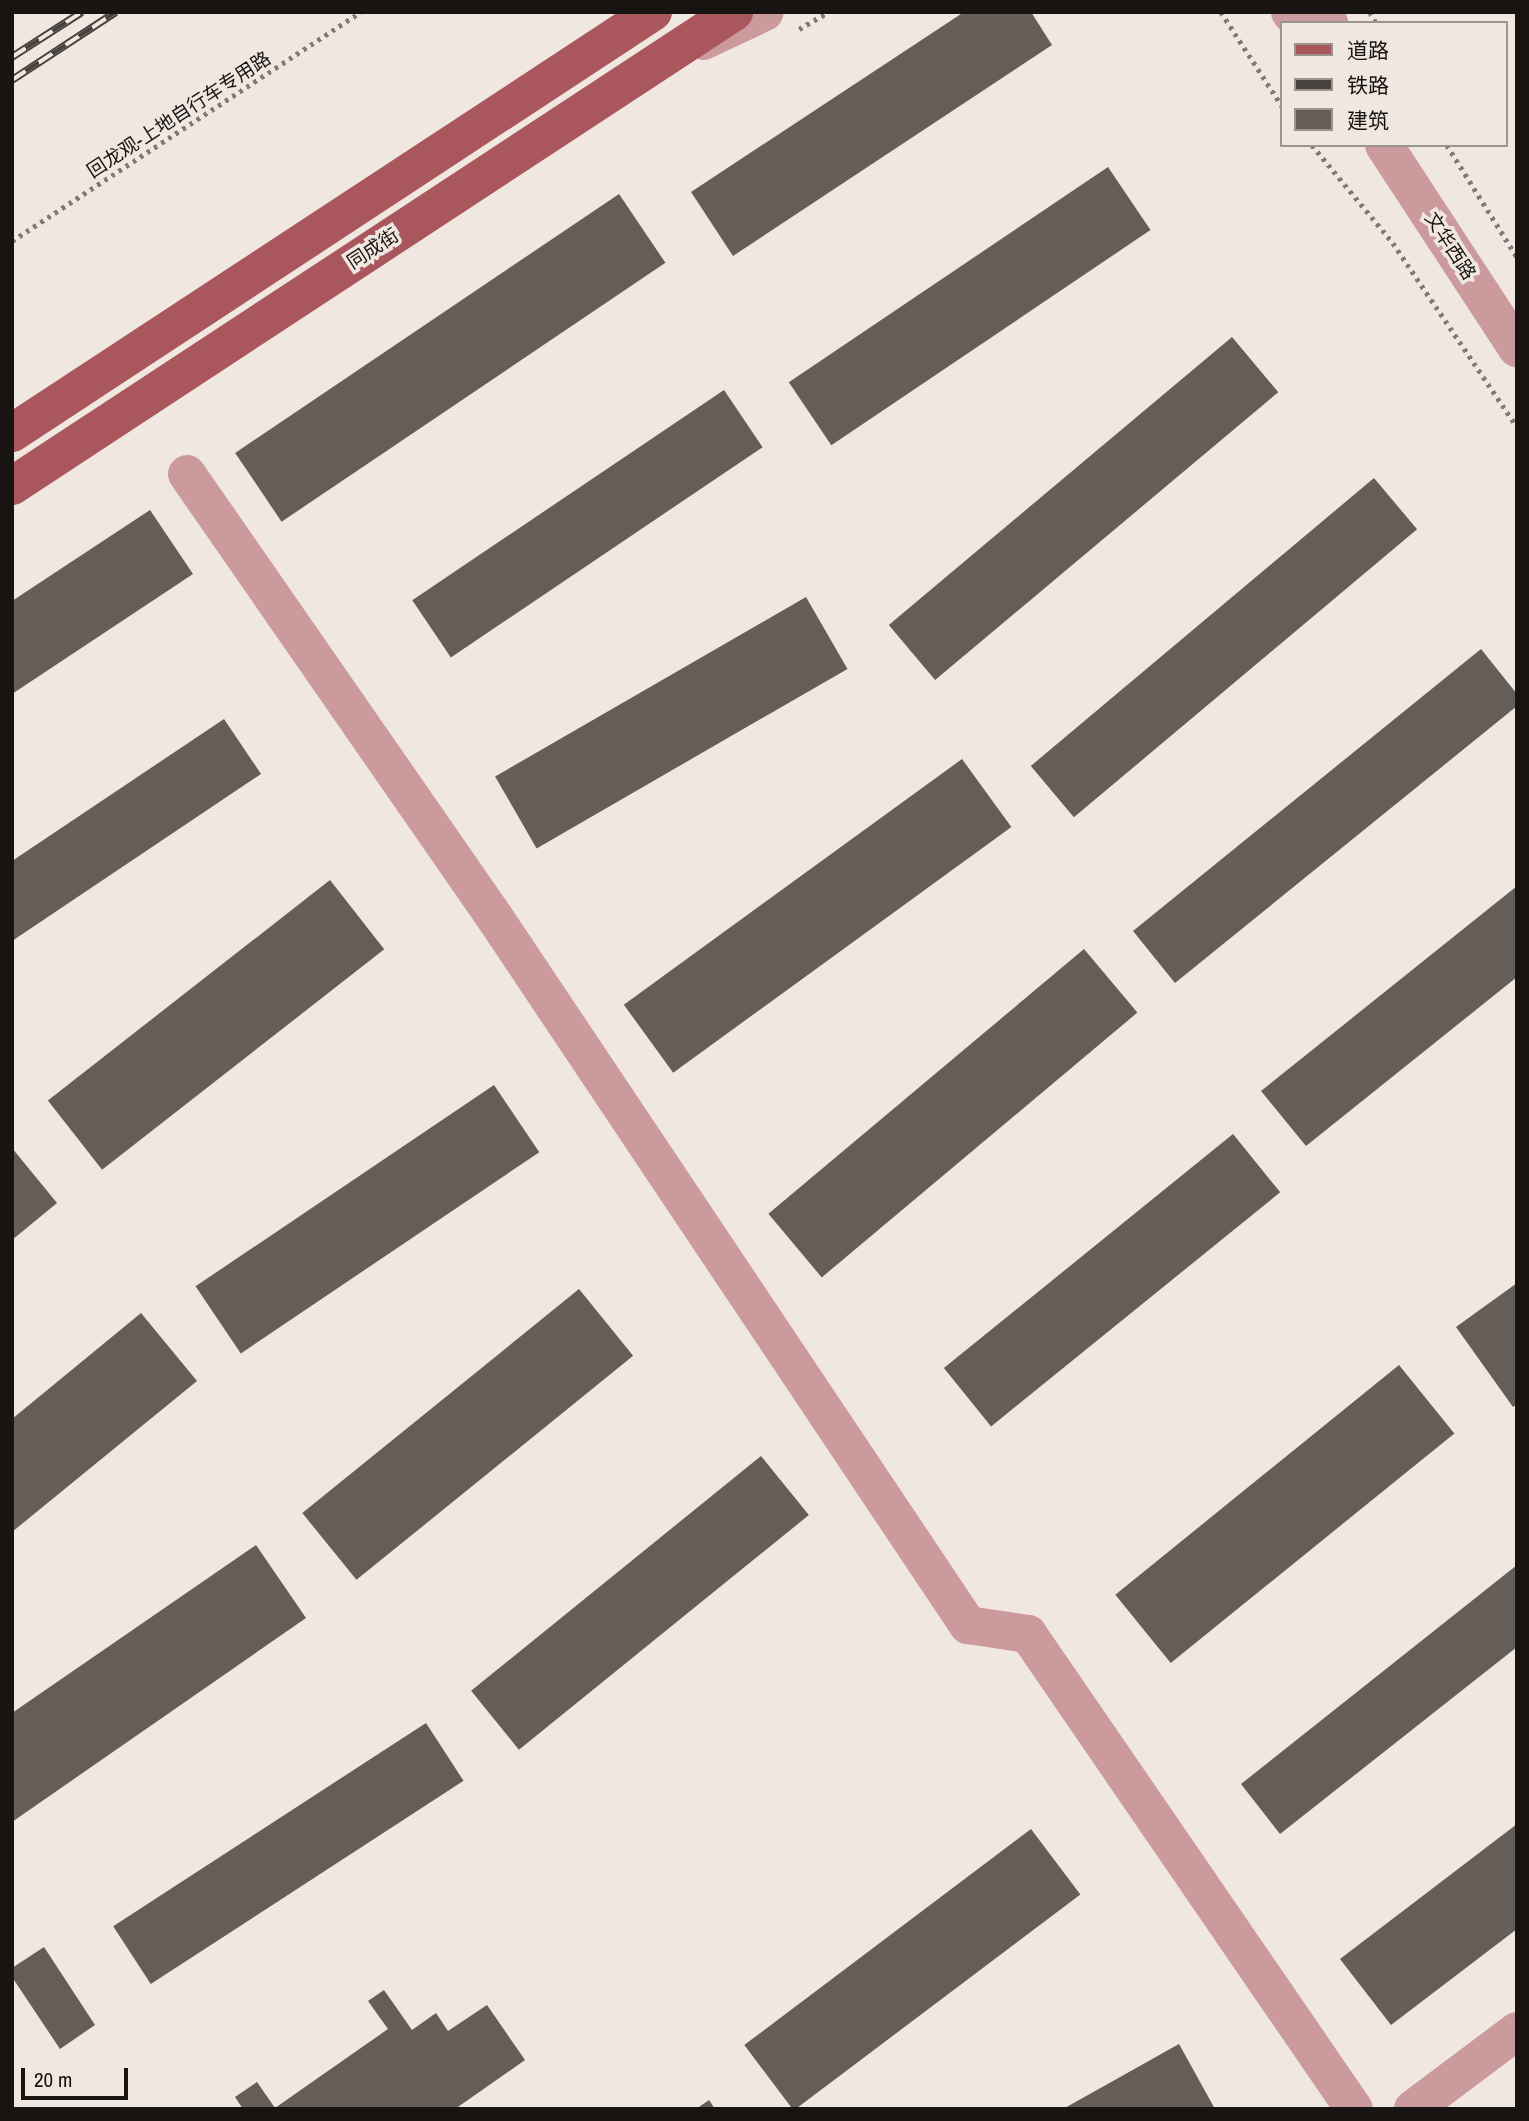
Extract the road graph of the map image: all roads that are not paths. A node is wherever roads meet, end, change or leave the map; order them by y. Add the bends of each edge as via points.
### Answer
1 (653, 12) edge
2 (734, 12) edge
3 (765, 12) edge
4 (648, 69) junction
5 (1387, 149) edge
6 (1517, 348) edge
7 (12, 433) edge
8 (187, 474) dead end
9 (12, 486) edge
10 (1517, 2031) edge
11 (1353, 2109) edge
12 (1413, 2109) edge

1 - 7 main road
2 - 4 main road, 同成街
3 - 4 street
4 - 9 main road, 同成街
5 - 6 street, 文华西路
8 - 11 street via 495,918 968,1625 1028,1634
10 - 12 street

